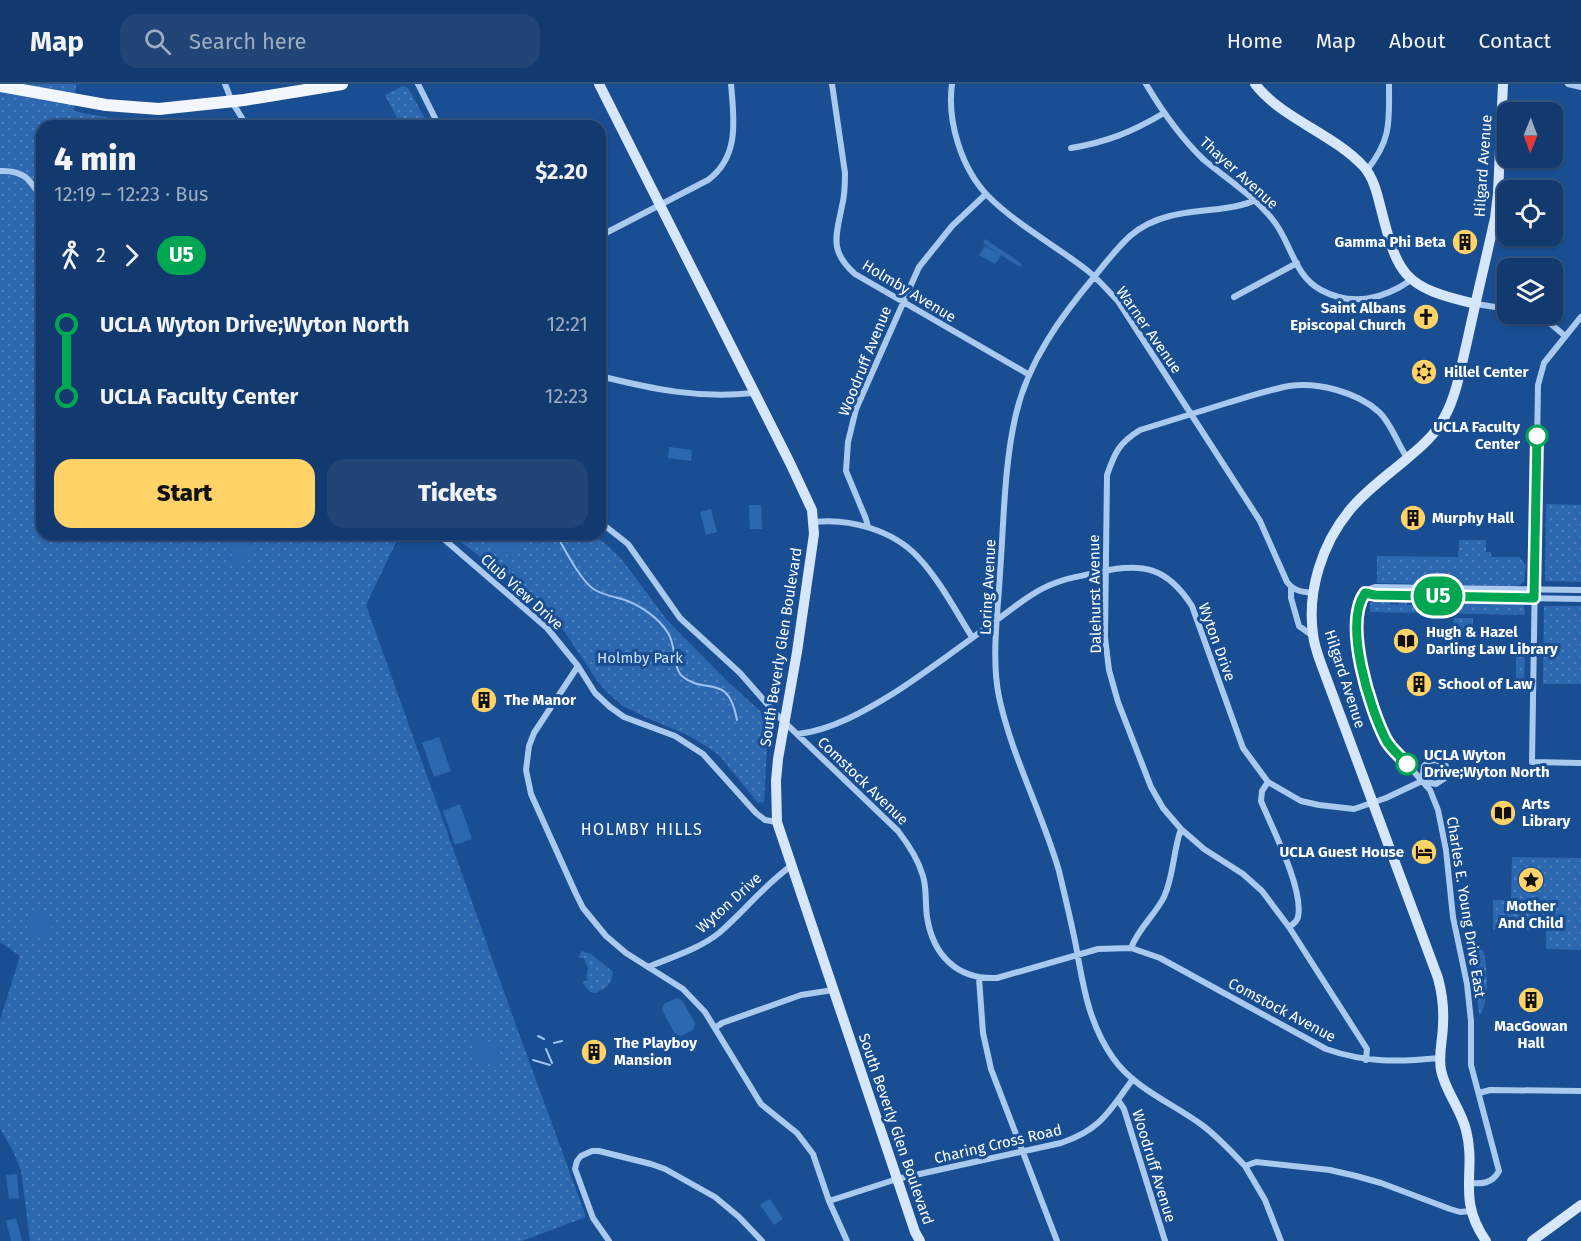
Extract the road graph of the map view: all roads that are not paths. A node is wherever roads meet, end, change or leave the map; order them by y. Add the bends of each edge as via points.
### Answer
1 (225, 84) edge
2 (342, 84) edge
3 (418, 84) edge
4 (599, 84) edge
5 (731, 84) edge
6 (832, 84) edge
7 (952, 84) edge
8 (1146, 84) edge
9 (1255, 84) edge
10 (1389, 84) edge
11 (1503, 84) edge
12 (1568, 84) edge
13 (0, 86) edge
14 (1581, 87) edge
15 (232, 102) junction
16 (1164, 113) junction
17 (243, 120) edge
18 (436, 120) edge
19 (1071, 148) dead end
20 (1367, 170) junction
21 (0, 171) edge
22 (36, 191) edge
23 (986, 194) junction
24 (1253, 201) junction
25 (660, 206) junction
26 (606, 233) edge
27 (1297, 263) junction
28 (1094, 277) junction
29 (1411, 280) junction
30 (1234, 297) dead end
31 (902, 302) junction
32 (1476, 304) junction
33 (1497, 307) edge
34 (1581, 317) edge
35 (1551, 324) edge
36 (1565, 336) junction
37 (1028, 374) junction
38 (606, 378) edge
39 (753, 393) junction
40 (1192, 414) junction
41 (1408, 459) junction
42 (814, 522) junction
43 (606, 527) edge
44 (868, 527) junction
45 (445, 540) edge
46 (1105, 570) junction
47 (1291, 587) junction
48 (1534, 590) junction
49 (1581, 590) edge
50 (1313, 593) junction
51 (1365, 593) junction
52 (1534, 598) junction
53 (1581, 599) edge
54 (997, 620) junction
55 (1313, 636) junction
56 (972, 637) junction
57 (579, 666) junction
58 (785, 720) junction
59 (798, 734) junction
60 (1581, 763) edge
61 (1422, 781) junction
62 (1268, 782) junction
63 (1373, 803) junction
64 (777, 822) junction
65 (1181, 829) junction
66 (791, 866) junction
67 (1289, 927) junction
68 (1131, 948) junction
69 (1077, 954) junction
70 (648, 967) junction
71 (979, 978) junction
72 (833, 990) junction
73 (715, 1028) junction
74 (1440, 1058) junction
75 (1366, 1060) junction
76 (1133, 1079) junction
77 (1581, 1091) edge
78 (1479, 1093) junction
79 (1118, 1100) junction
80 (1022, 1152) junction
81 (1245, 1166) junction
82 (897, 1179) junction
83 (1468, 1183) junction
84 (830, 1202) junction
85 (1581, 1205) edge
86 (1471, 1211) junction
87 (609, 1241) edge
88 (762, 1241) edge
89 (847, 1241) edge
90 (920, 1241) edge
91 (1057, 1241) edge
92 (1165, 1241) edge
93 (1281, 1241) edge
94 (1486, 1241) edge
95 (1532, 1241) edge

1 - 15 street
2 - 15 main road
3 - 18 street
4 - 25 street, South Beverly Glen Boulevard
5 - 25 street via 735,132 726,160 717,174
6 - 31 street, Holmby Avenue via 845,173 836,236 839,255 855,274
7 - 23 street, Warner Avenue via 952,116 959,146
8 - 16 street, Thayer Avenue
9 - 20 street
10 - 20 street via 1388,134
11 - 32 street, Hilgard Avenue via 1497,203
12 - 14 street
13 - 15 main road via 141,108
15 - 17 street
16 - 19 street via 1123,135
16 - 24 street, Thayer Avenue via 1203,158
20 - 29 street via 1393,253
21 - 22 street via 22,173
23 - 28 street, Warner Avenue
23 - 31 street, Woodruff Avenue via 931,250
24 - 27 street, Thayer Avenue via 1273,219
24 - 28 street, Loring Avenue via 1179,213 1150,223 1129,237
25 - 26 street
25 - 39 street, South Beverly Glen Boulevard
27 - 29 street, Thayer Avenue via 1320,290 1350,300 1379,296
27 - 30 street
28 - 37 street, Loring Avenue via 1056,326
28 - 40 street, Warner Avenue via 1118,301
29 - 32 street via 1435,294
31 - 37 street, Holmby Avenue
31 - 44 street, Woodruff Avenue via 862,393 848,442 846,471
32 - 33 street
32 - 41 street, Hilgard Avenue via 1445,416 1434,434
34 - 36 street
35 - 36 street
36 - 48 street via 1545,363 1538,385
37 - 54 street, Loring Avenue via 1010,447
38 - 39 street via 655,390
39 - 42 street, South Beverly Glen Boulevard via 807,497
40 - 41 street, Dalehurst Avenue via 1290,386 1318,386 1362,400 1380,413
40 - 46 street, Dalehurst Avenue via 1140,430 1125,440 1115,454 1107,475
40 - 47 street, Warner Avenue via 1260,521
41 - 50 street, Hilgard Avenue via 1349,510 1322,560
42 - 44 street via 828,520
42 - 58 street, South Beverly Glen Boulevard
43 - 58 street, Comstock Avenue via 628,544 680,618
44 - 56 street via 916,555 930,570
45 - 57 street, Club View Drive via 547,628
46 - 54 street, Wyton Drive via 1055,583 1021,601
46 - 62 street, Wyton Drive via 1141,568 1157,572 1182,591 1192,606 1243,748
46 - 65 street, Dalehurst Avenue via 1105,637 1118,702 1151,787
47 - 50 street
47 - 55 street, Warner Avenue via 1299,626
48 - 49 street
48 - 51 street via 1375,587
48 - 52 street
50 - 55 street, Hilgard Avenue
51 - 52 street
51 - 61 street, Charles E. Young Drive East via 1358,629 1365,686 1386,740
52 - 53 street
52 - 60 street via 1532,762
54 - 56 street, Wyton Drive
54 - 69 street, Loring Avenue via 996,670 1005,724 1058,868
55 - 63 street, Hilgard Avenue
56 - 59 street, Wyton Drive via 867,709
57 - 64 street, Club View Drive via 595,693 610,707 624,717 675,736 703,754 756,813
57 - 70 street via 534,734 527,759 528,782 584,908 606,936
58 - 59 street, Comstock Avenue
58 - 64 street, South Beverly Glen Boulevard via 776,782
59 - 71 street, Comstock Avenue via 911,848 923,877 927,916 936,948 947,962
61 - 61 street, Wyton Drive via 1436,784 1443,780 1447,774 1443,763 1432,760 1425,765
61 - 63 street, Wyton Drive
61 - 78 street, Charles E. Young Drive East via 1436,803 1444,838 1452,917 1467,984 1471,1065
62 - 63 street, Wyton Drive via 1301,801 1319,805 1354,808
62 - 67 street via 1261,801 1299,899 1298,918
63 - 74 street, Hilgard Avenue via 1438,978 1444,1012
64 - 66 street, South Beverly Glen Boulevard
65 - 67 street, Dalehurst Avenue via 1262,891
65 - 68 street via 1170,881
66 - 70 street, Wyton Drive via 706,942
66 - 72 street, South Beverly Glen Boulevard
67 - 75 street, Dalehurst Avenue via 1367,1049
68 - 69 street, Comstock Avenue
68 - 75 street, Comstock Avenue via 1160,958 1326,1049
69 - 71 street, Comstock Avenue via 1011,975
69 - 76 street, Loring Avenue via 1087,1005 1100,1037 1114,1060
70 - 73 street via 683,989
71 - 80 street via 986,1051
72 - 73 street via 788,999
72 - 82 street, South Beverly Glen Boulevard
73 - 84 street via 761,1104 806,1143
74 - 75 street, Comstock Avenue
74 - 83 street, Hilgard Avenue via 1446,1084 1466,1127
76 - 79 street, Charing Cross Road
76 - 81 street via 1202,1125
77 - 78 street
78 - 83 street, Charles E. Young Drive East via 1499,1172 1488,1183
79 - 80 street, Charing Cross Road via 1087,1133
79 - 92 street, Woodruff Avenue
80 - 82 street, Charing Cross Road
80 - 91 street
81 - 86 street via 1256,1162 1330,1170 1381,1183 1460,1212
81 - 93 street via 1265,1200
82 - 84 street, Charing Cross Road
82 - 90 street, South Beverly Glen Boulevard
83 - 86 street, Hilgard Avenue
84 - 89 street
85 - 95 street
86 - 94 street, Hilgard Avenue
87 - 88 street via 593,1218 575,1169 581,1156 592,1150 665,1169 727,1206

